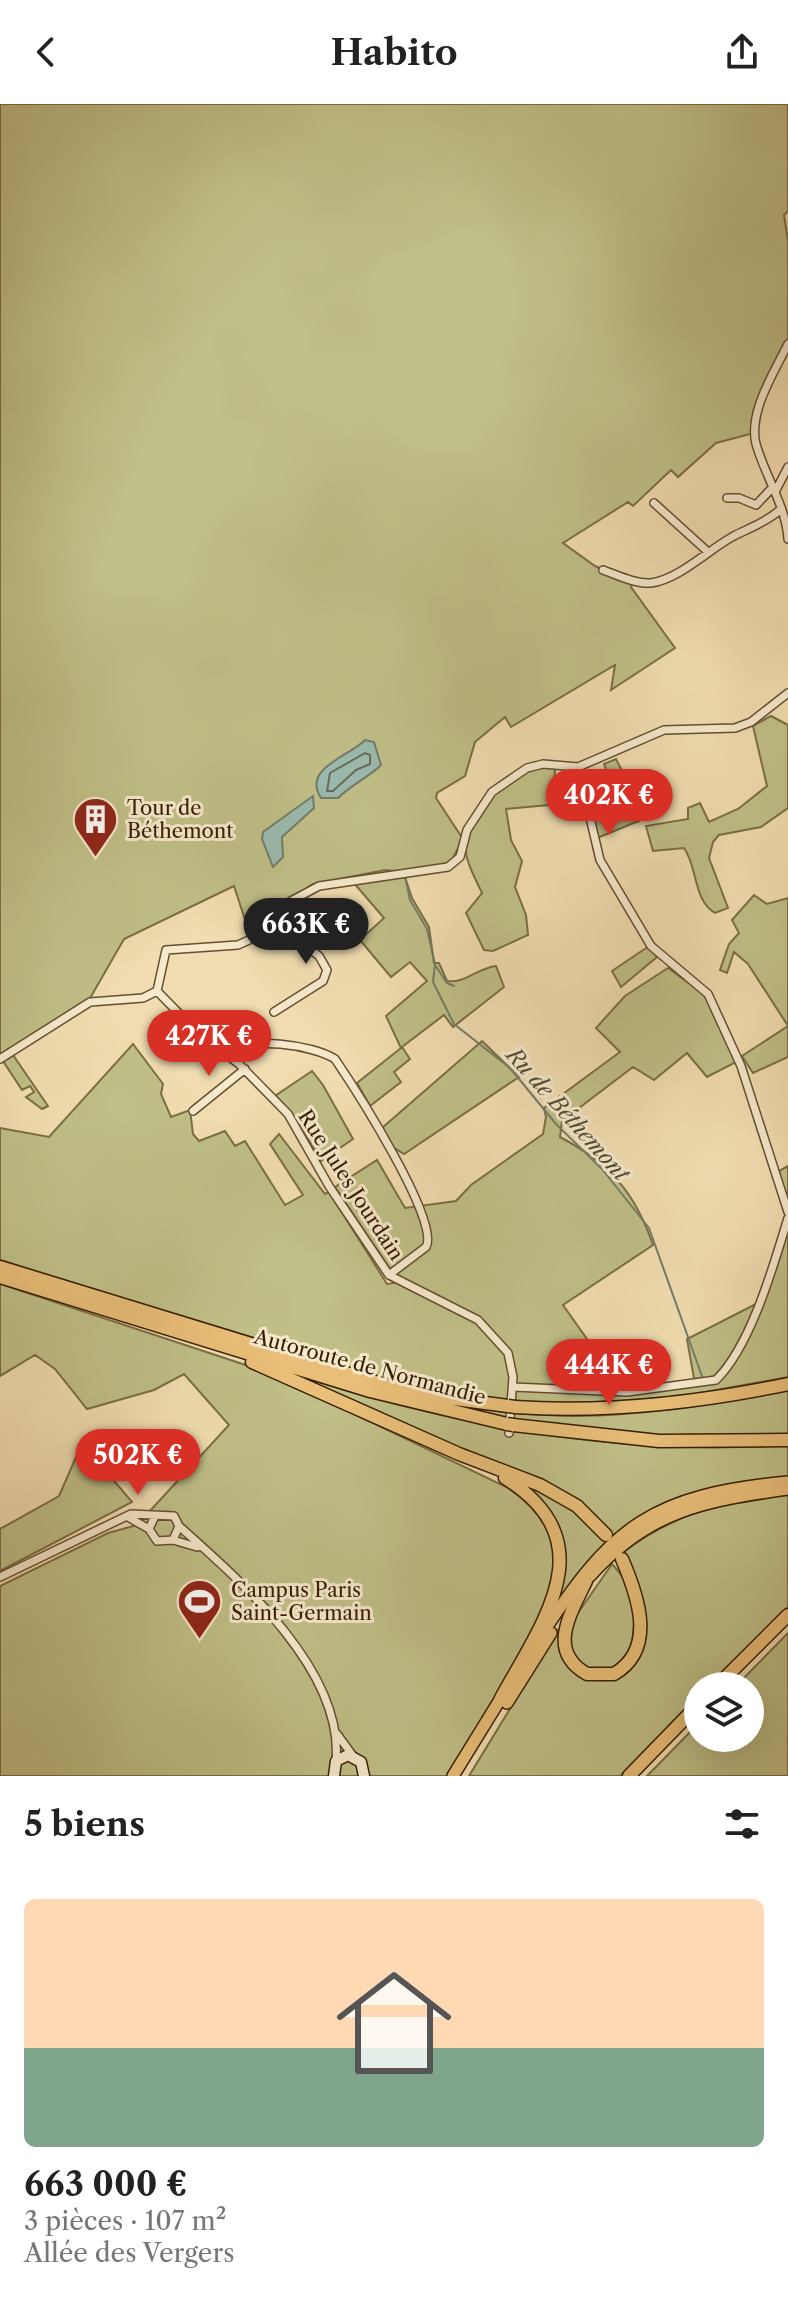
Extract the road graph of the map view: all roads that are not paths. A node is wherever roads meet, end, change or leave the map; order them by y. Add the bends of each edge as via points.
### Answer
1 (788, 344) edge
2 (788, 467) edge
3 (774, 489) junction
4 (727, 498) dead end
5 (654, 503) dead end
6 (780, 510) junction
7 (788, 527) edge
8 (788, 539) edge
9 (708, 552) junction
10 (603, 570) dead end
11 (788, 693) edge
12 (578, 767) junction
13 (280, 911) junction
14 (311, 922) dead end
15 (296, 934) junction
16 (157, 991) junction
17 (274, 1012) dead end
18 (227, 1054) junction
19 (0, 1059) edge
20 (245, 1069) junction
21 (193, 1111) dead end
22 (788, 1215) edge
23 (0, 1267) edge
24 (389, 1275) junction
25 (0, 1277) edge
26 (201, 1341) junction
27 (788, 1384) edge
28 (513, 1387) junction
29 (510, 1428) junction
30 (788, 1440) edge
31 (459, 1454) junction
32 (788, 1482) edge
33 (788, 1489) edge
34 (155, 1516) junction
35 (128, 1517) junction
36 (179, 1526) junction
37 (149, 1529) junction
38 (606, 1535) dead end
39 (173, 1540) junction
40 (202, 1549) junction
41 (622, 1559) dead end
42 (0, 1577) edge
43 (586, 1581) junction
44 (788, 1615) edge
45 (788, 1626) edge
46 (774, 1634) junction
47 (742, 1667) junction
48 (735, 1672) edge
49 (738, 1672) edge
50 (501, 1698) junction
51 (684, 1719) edge
52 (334, 1729) junction
53 (684, 1730) edge
54 (353, 1756) junction
55 (336, 1761) junction
56 (363, 1775) edge
57 (334, 1776) edge
58 (453, 1776) edge
59 (463, 1776) edge
60 (629, 1776) edge
61 (639, 1776) edge

1 - 3 street via 759,412 756,442
2 - 3 street
3 - 4 street via 756,505
3 - 6 street
5 - 9 street
6 - 7 street
6 - 9 street
7 - 8 street
9 - 10 street via 652,583
11 - 12 street via 743,726 664,730
12 - 13 street via 532,765 510,777 492,792 467,830 455,863 437,871 319,886
12 - 22 street via 600,860 651,946 708,994 741,1066
13 - 15 street
13 - 16 street via 238,945 163,953
14 - 15 street
15 - 17 street via 324,962 326,977
16 - 18 street, Rue Jules Jourdain
16 - 19 street via 143,998 90,1002
18 - 20 street, Rue Jules Jourdain
18 - 24 street via 235,1046 276,1043 335,1059 393,1153 430,1230 426,1247
20 - 21 street
20 - 24 street, Rue Jules Jourdain via 288,1114
22 - 28 street via 764,1294 729,1365 716,1380 627,1392
23 - 27 highway, Autoroute de Normandie via 432,1396 574,1410 653,1406
24 - 28 street, Rue Jules Jourdain via 478,1320 508,1353
25 - 26 highway, Autoroute de Normandie
26 - 29 highway, Autoroute de Normandie
26 - 31 highway
28 - 29 street, Rue Jules Jourdain
29 - 30 highway, Autoroute de Normandie via 659,1441
31 - 38 highway via 540,1485 577,1506
31 - 50 highway via 528,1493 545,1512 561,1555 553,1605
32 - 50 main road via 692,1498 623,1533 574,1585
33 - 43 main road via 695,1504 660,1519 611,1554
34 - 35 street via 135,1512
34 - 36 street via 169,1513
34 - 37 street
35 - 37 street
35 - 42 street
36 - 39 street
36 - 40 street
37 - 39 street via 157,1541
39 - 40 street
40 - 52 street via 290,1634 313,1672
41 - 43 highway via 633,1583 641,1628 635,1656 614,1674 587,1674 567,1657 565,1628
43 - 59 main road
44 - 46 highway
45 - 46 highway
46 - 47 highway
47 - 48 highway
47 - 49 highway
50 - 58 main road
51 - 60 highway
52 - 54 street
52 - 55 street
53 - 61 highway
54 - 55 street
54 - 56 street via 363,1765
55 - 57 street

